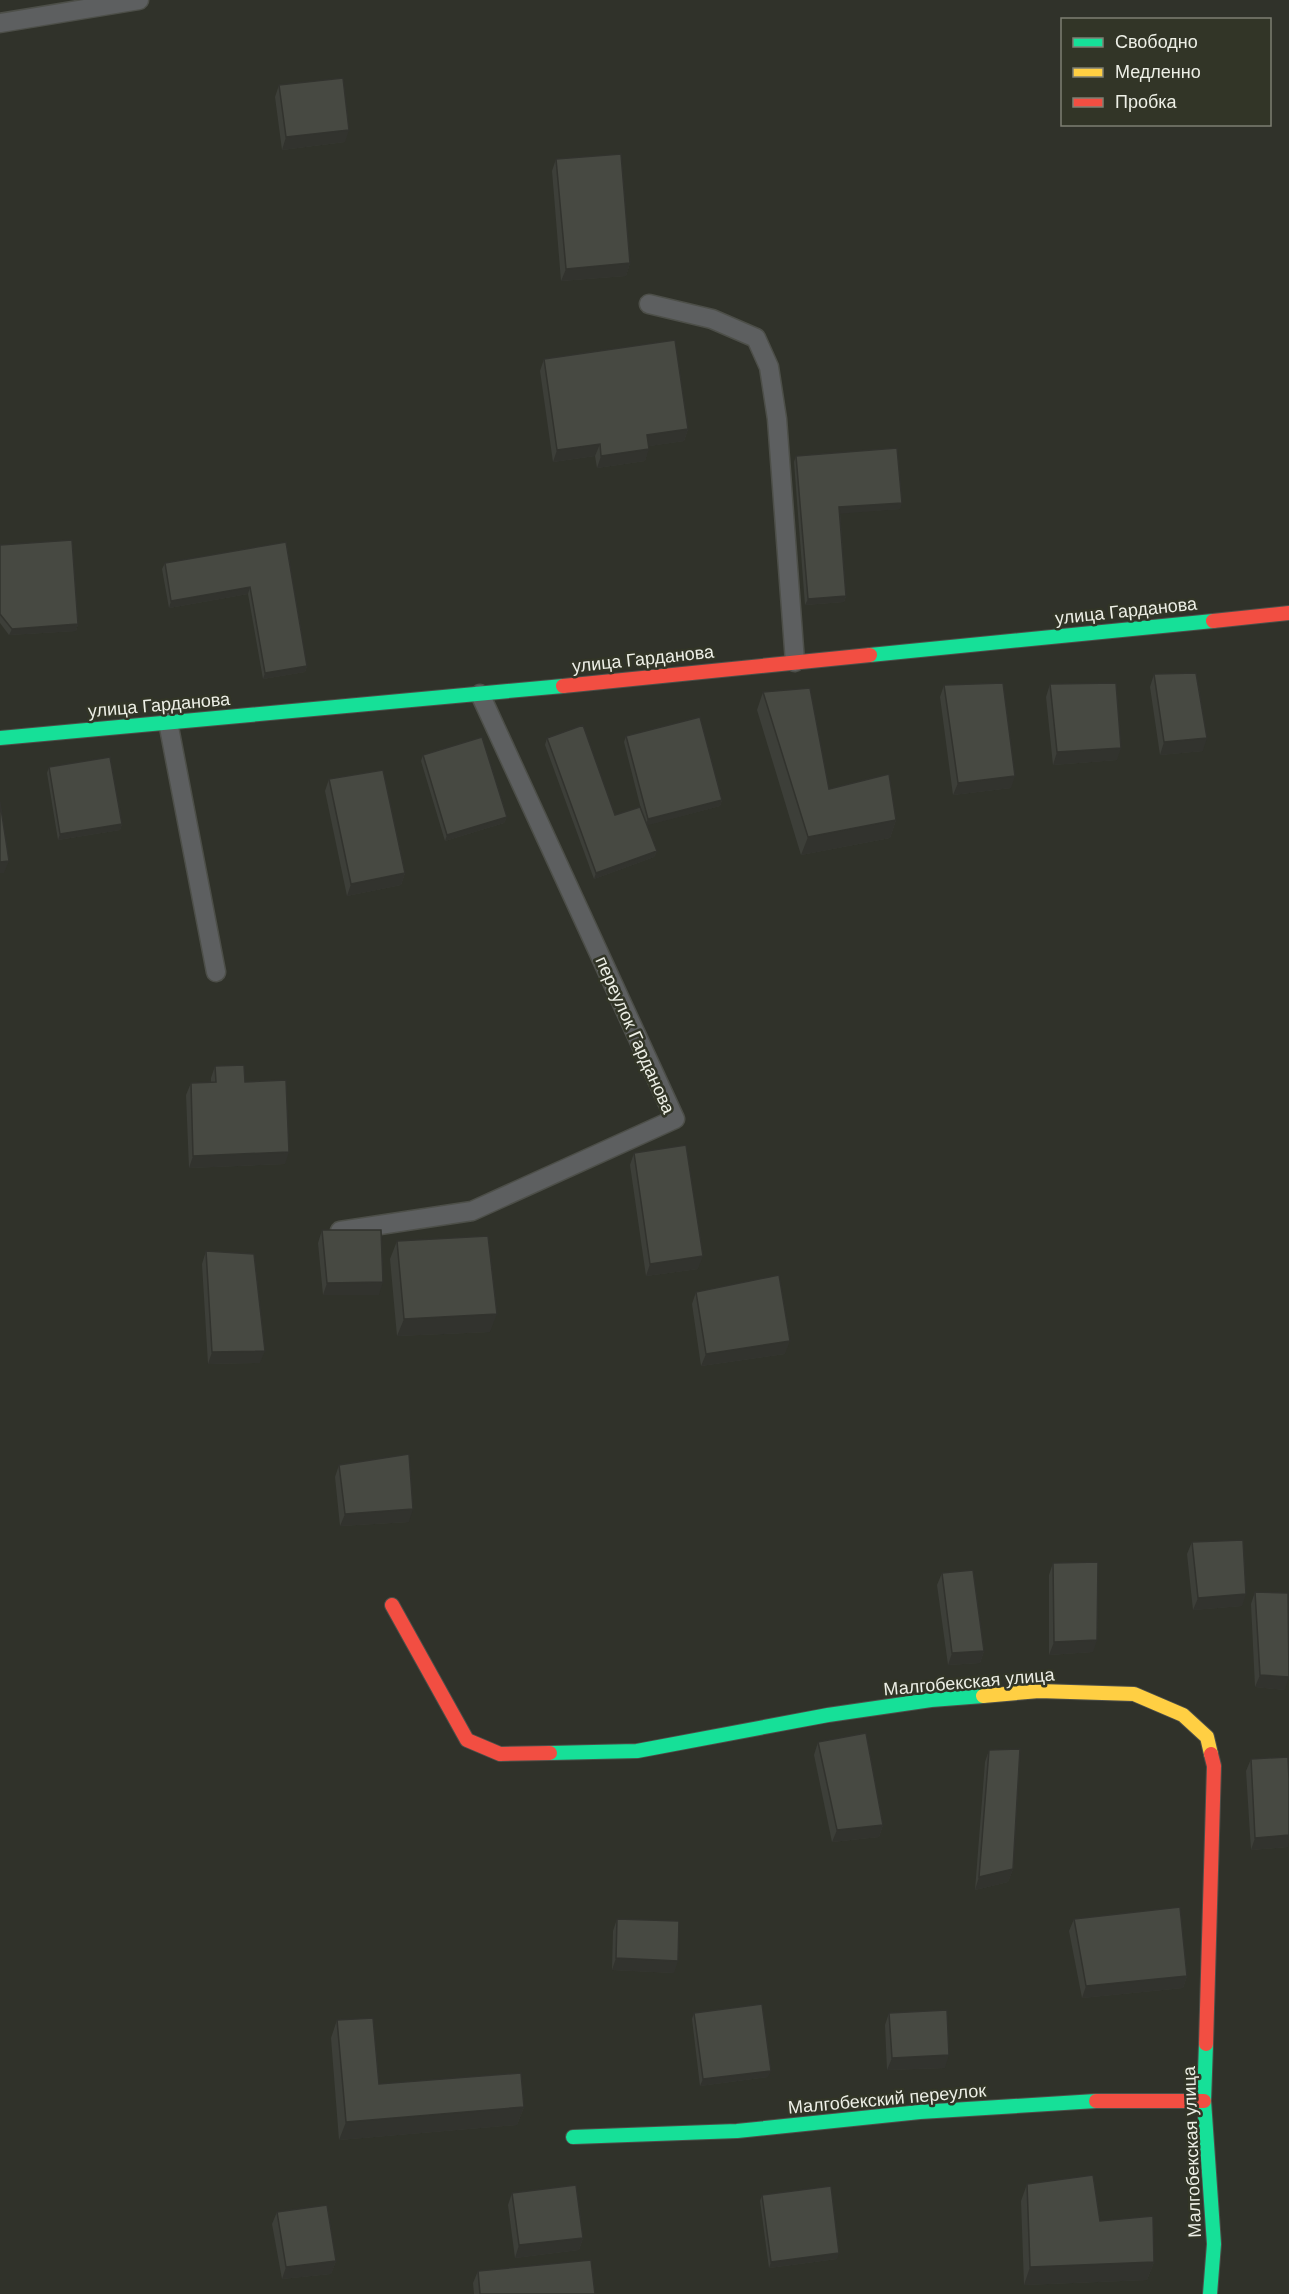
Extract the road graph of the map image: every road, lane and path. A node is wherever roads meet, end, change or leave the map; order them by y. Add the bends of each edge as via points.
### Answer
1 (139, 0) edge
2 (53, 7) edge
3 (0, 23) edge
4 (650, 304) dead end
5 (1289, 613) edge
6 (795, 662) junction
7 (480, 694) junction
8 (168, 722) junction
9 (0, 738) edge
10 (216, 972) dead end
11 (340, 1231) edge
12 (392, 1605) dead end
13 (1204, 2101) junction
14 (573, 2137) dead end
15 (1210, 2294) edge

1 - 2 lane
2 - 3 lane
4 - 6 lane via 712,319 756,338 769,367 777,419
5 - 6 street, улица Гарданова
6 - 7 street, улица Гарданова
7 - 8 street, улица Гарданова
7 - 11 lane, переулок Гарданова via 675,1119 472,1211
8 - 9 street, улица Гарданова
8 - 10 lane
12 - 13 street, Малгобекская улица via 467,1740 500,1754 637,1751 931,1700 1039,1691 1134,1694 1183,1715 1207,1737 1214,1766
13 - 14 street, Малгобекский переулок via 1090,2102 920,2112 737,2131
13 - 15 street, Малгобекская улица via 1214,2244

